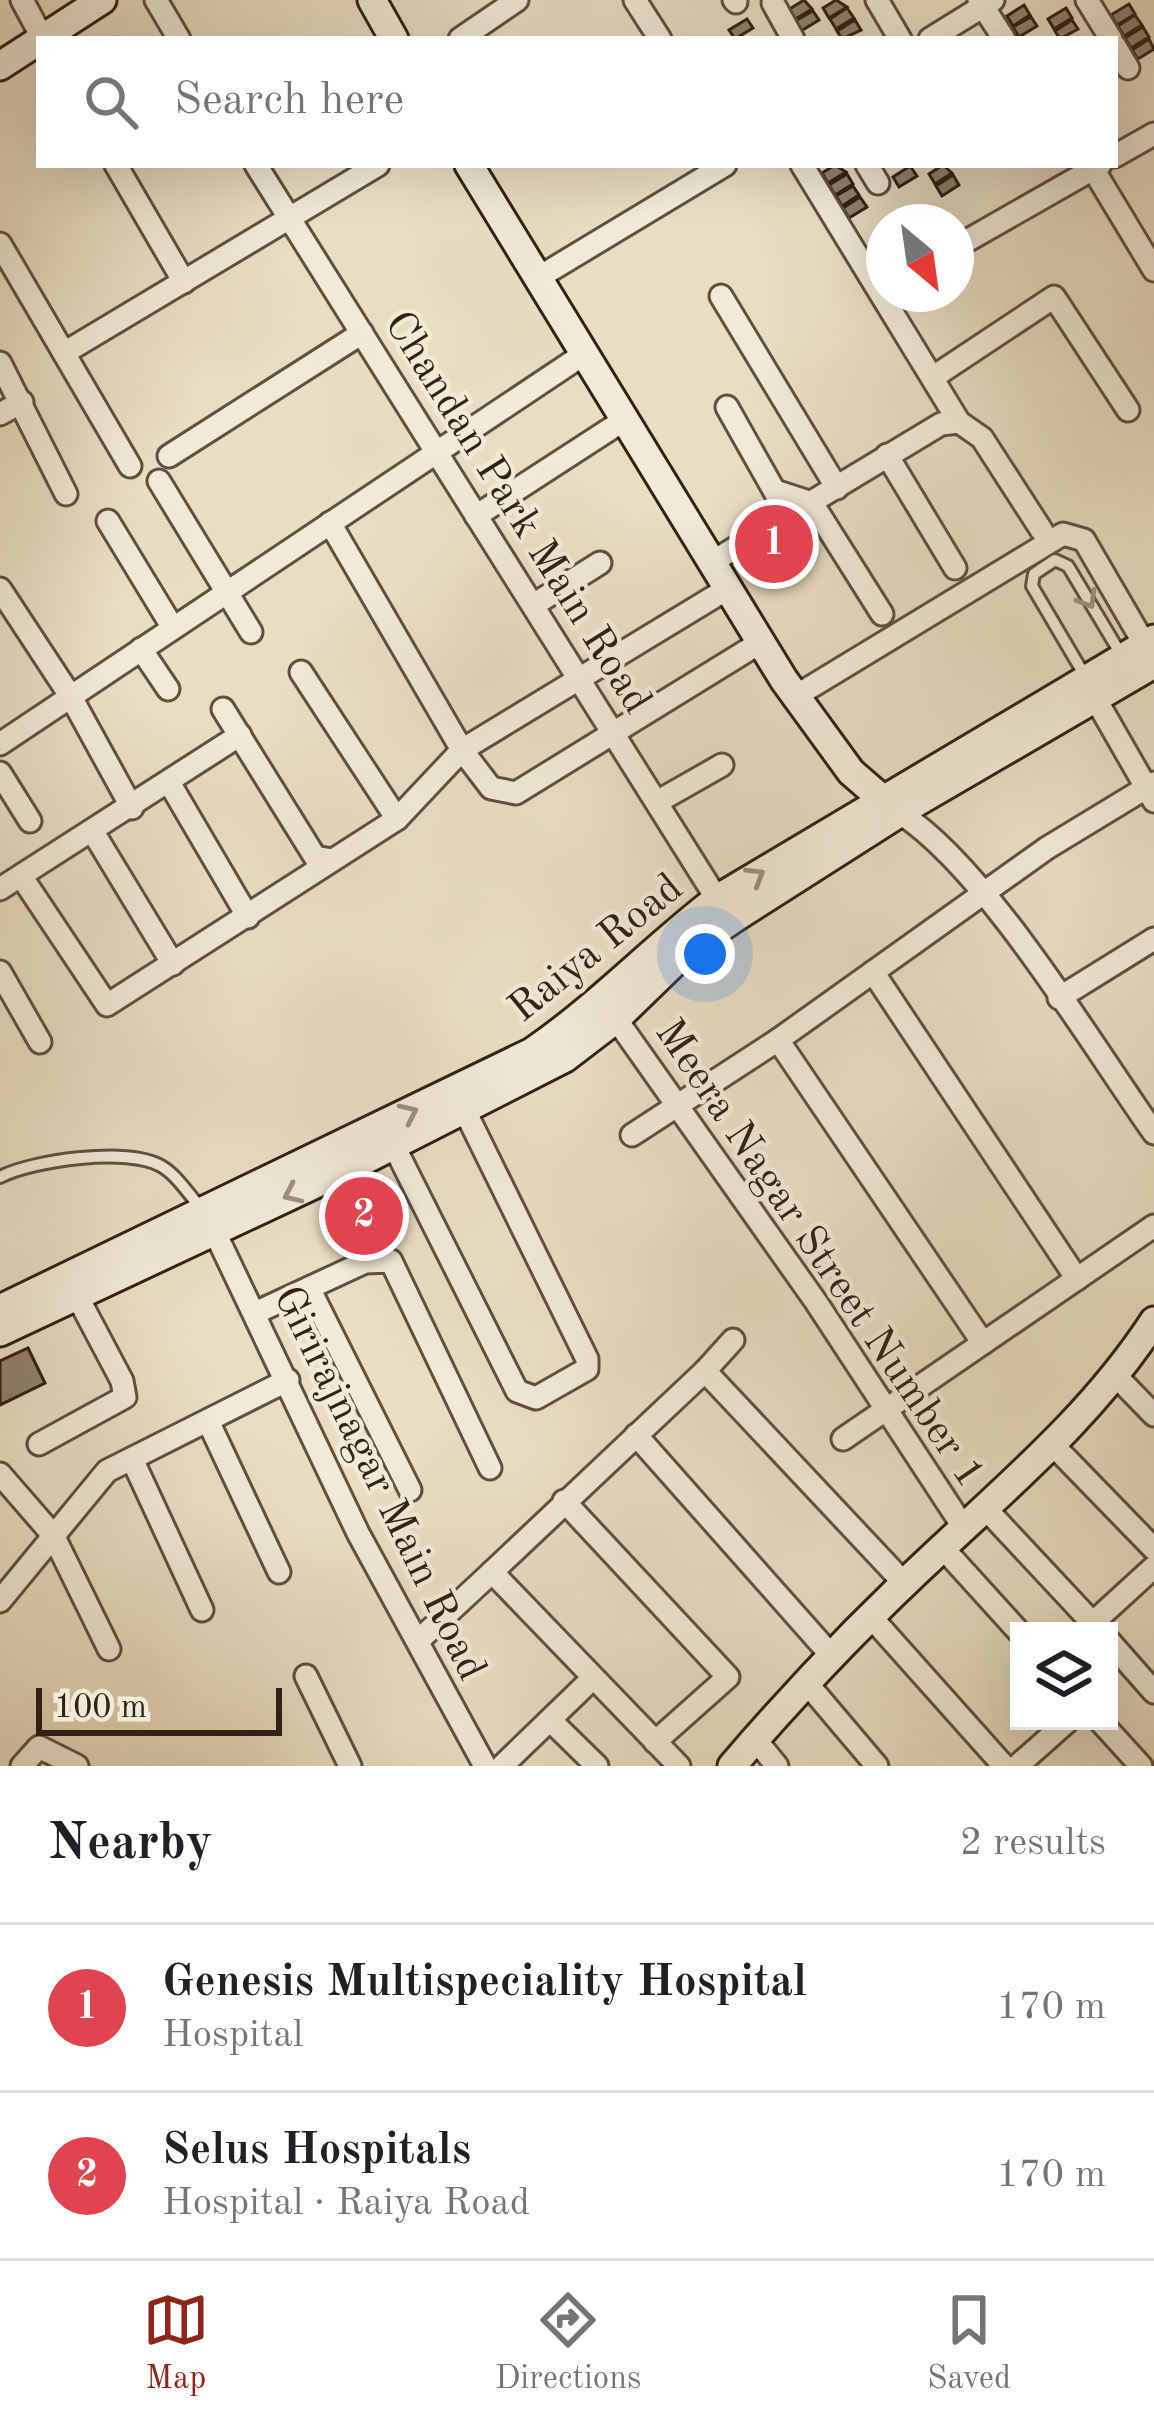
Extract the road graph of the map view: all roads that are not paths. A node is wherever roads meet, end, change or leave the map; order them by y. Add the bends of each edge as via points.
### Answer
1 (22, 0) edge
2 (102, 0) edge
3 (155, 0) edge
4 (372, 0) edge
5 (635, 0) edge
6 (877, 0) edge
7 (1087, 0) edge
8 (985, 2) edge
9 (773, 4) dead end
10 (501, 13) edge
11 (42, 36) edge
12 (46, 36) edge
13 (177, 36) edge
14 (392, 36) edge
15 (465, 36) edge
16 (658, 36) edge
17 (792, 36) edge
18 (898, 36) edge
19 (934, 36) edge
20 (1002, 36) edge
21 (1109, 36) edge
22 (36, 43) edge
23 (1118, 51) edge
24 (0, 66) edge
25 (1128, 68) dead end
26 (1154, 134) edge
27 (1118, 154) edge
28 (118, 168) edge
29 (258, 168) edge
30 (373, 168) edge
31 (471, 168) edge
32 (720, 168) edge
33 (804, 168) edge
34 (1094, 168) edge
35 (1097, 168) edge
36 (289, 218) junction
37 (974, 237) edge
38 (0, 244) edge
39 (1154, 270) edge
40 (536, 279) junction
41 (184, 282) junction
42 (721, 296) dead end
43 (362, 333) junction
44 (64, 353) junction
45 (584, 354) junction
46 (0, 363) edge
47 (934, 376) junction
48 (22, 402) junction
49 (727, 407) dead end
50 (1128, 410) dead end
51 (0, 413) edge
52 (624, 420) junction
53 (959, 422) junction
54 (433, 452) junction
55 (887, 455) junction
56 (169, 456) dead end
57 (130, 466) dead end
58 (159, 482) dead end
59 (837, 488) junction
60 (775, 491) junction
61 (66, 494) dead end
62 (812, 503) junction
63 (476, 516) junction
64 (790, 517) junction
65 (108, 521) dead end
66 (330, 523) junction
67 (1042, 531) dead end
68 (600, 563) dead end
69 (955, 568) dead end
70 (719, 574) junction
71 (0, 589) edge
72 (226, 592) junction
73 (535, 604) junction
74 (882, 614) dead end
75 (173, 628) junction
76 (251, 632) dead end
77 (760, 642) junction
78 (141, 649) junction
79 (1144, 651) edge
80 (301, 672) dead end
81 (578, 677) junction
82 (1091, 688) junction
83 (168, 689) dead end
84 (796, 696) junction
85 (71, 697) junction
86 (223, 710) dead end
87 (615, 734) junction
88 (240, 735) junction
89 (0, 744) edge
90 (462, 750) junction
91 (722, 765) dead end
92 (0, 773) edge
93 (170, 784) junction
94 (1151, 791) edge
95 (657, 802) junction
96 (891, 807) junction
97 (132, 808) junction
98 (398, 818) junction
99 (30, 821) dead end
100 (93, 832) junction
101 (332, 860) junction
102 (21, 876) junction
103 (0, 889) edge
104 (981, 893) junction
105 (717, 899) junction
106 (248, 917) junction
107 (1154, 939) edge
108 (173, 964) junction
109 (0, 972) edge
110 (873, 972) junction
111 (1059, 998) junction
112 (608, 1011) junction
113 (778, 1040) junction
114 (40, 1042) dead end
115 (679, 1103) junction
116 (465, 1111) junction
117 (1154, 1133) edge
118 (632, 1135) dead end
119 (394, 1146) junction
120 (0, 1178) edge
121 (209, 1220) junction
122 (1154, 1226) edge
123 (1077, 1279) junction
124 (309, 1288) junction
125 (76, 1294) junction
126 (0, 1309) edge
127 (255, 1313) junction
128 (1154, 1321) edge
129 (0, 1332) edge
130 (733, 1340) dead end
131 (983, 1343) junction
132 (705, 1371) junction
133 (1117, 1377) junction
134 (288, 1380) junction
135 (886, 1409) junction
136 (1154, 1415) edge
137 (208, 1421) junction
138 (636, 1435) junction
139 (842, 1438) dead end
140 (39, 1444) dead end
141 (1054, 1445) junction
142 (132, 1459) junction
143 (490, 1468) dead end
144 (0, 1474) edge
145 (410, 1490) dead end
146 (564, 1501) junction
147 (987, 1510) junction
148 (53, 1535) junction
149 (953, 1538) junction
150 (1154, 1549) edge
151 (1154, 1567) edge
152 (279, 1572) dead end
153 (492, 1572) junction
154 (905, 1584) junction
155 (3, 1589) edge
156 (202, 1610) dead end
157 (871, 1617) junction
158 (1012, 1622) edge
159 (1087, 1622) edge
160 (1098, 1622) edge
161 (418, 1641) junction
162 (109, 1649) dead end
163 (1118, 1651) edge
164 (830, 1654) junction
165 (306, 1676) dead end
166 (593, 1678) junction
167 (805, 1681) junction
168 (1154, 1692) edge
169 (550, 1720) junction
170 (1057, 1730) edge
171 (1108, 1730) edge
172 (755, 1739) junction
173 (655, 1742) junction
174 (477, 1764) edge
175 (22, 1766) edge
176 (77, 1766) edge
177 (350, 1766) edge
178 (502, 1766) edge
179 (597, 1766) edge
180 (679, 1766) edge
181 (732, 1766) edge
182 (777, 1766) edge
183 (877, 1766) edge
184 (1004, 1766) edge
185 (1017, 1766) edge
186 (1142, 1766) edge

1 - 11 street
2 - 12 street
3 - 13 street
4 - 14 street
5 - 16 street
6 - 18 street
7 - 21 street
8 - 19 street
8 - 20 street
9 - 17 street
10 - 15 street
22 - 24 street
23 - 25 street
26 - 27 street
28 - 41 street
29 - 36 street, Chandan Park Main Road
30 - 36 street
31 - 40 street
32 - 40 street
33 - 47 street
34 - 37 street
35 - 39 street
36 - 41 street
36 - 43 street, Chandan Park Main Road
38 - 44 street
40 - 45 street
41 - 44 street
42 - 59 street
43 - 54 street, Chandan Park Main Road
43 - 56 street
44 - 57 street
45 - 52 street
45 - 54 street
46 - 48 street
47 - 50 street via 1054,297
47 - 53 street
48 - 51 street
48 - 61 street
49 - 60 street
52 - 63 street
52 - 70 street
53 - 55 street
53 - 67 street via 982,438
54 - 63 street, Chandan Park Main Road
54 - 66 street
55 - 59 street
55 - 69 street
58 - 72 street
59 - 62 street
60 - 62 street
60 - 64 street
62 - 64 street
62 - 74 street
63 - 73 street, Chandan Park Main Road
64 - 70 street
65 - 75 street
66 - 72 street
66 - 90 street
68 - 73 street
70 - 77 street
70 - 81 street via 700,605
71 - 85 street
72 - 75 street
72 - 76 street
73 - 81 street, Chandan Park Main Road
75 - 78 street
77 - 84 street
77 - 87 street
78 - 83 street
78 - 85 street
79 - 82 street, Raiya Road
82 -> 79 lane via 1032,586 1034,574 1055,560 1068,566
79 - 84 street via 1084,540 1063,534
80 - 98 street
81 - 87 street, Chandan Park Main Road
81 - 90 street
82 - 94 street
82 - 96 street, Raiya Road
84 - 96 street via 850,772
85 - 89 street
85 - 97 street
86 - 88 street
87 - 90 street via 516,793 490,788
87 - 95 street, Chandan Park Main Road
88 - 93 street
88 - 101 street via 315,857
90 - 98 street
91 - 95 street
92 - 99 street
93 - 97 street
93 - 106 street
94 - 104 street
95 - 105 street, Chandan Park Main Road
96 - 104 street via 932,835
105 -> 96 street, Raiya Road
96 - 112 street, Raiya Road
97 - 100 street
98 - 101 street
100 - 102 street
100 - 108 street
101 - 106 street
102 - 103 street
102 - 108 street via 107,1005
104 - 110 street
104 - 111 street
105 - 112 street, Raiya Road via 656,946
106 - 108 street
107 - 111 street
109 - 114 street
110 - 113 street
110 - 123 street
111 - 117 street
112 - 115 street, Meera Nagar Street Number 1
112 - 116 street, Raiya Road via 565,1058
121 -> 112 street, Raiya Road
113 - 115 street
113 - 131 street
115 - 118 street
115 - 135 street, Meera Nagar Street Number 1
116 - 119 street, Raiya Road
116 - 119 street via 587,1359 579,1376 536,1398 517,1391
119 -> 121 street, Raiya Road
120 - 121 lane via 51,1160 141,1159 166,1169
121 - 125 street, Raiya Road
121 - 126 street, Raiya Road
121 - 127 street, Girirajnagar Main Road
122 - 123 street
123 - 131 street
124 - 127 street
124 - 143 street via 365,1262 392,1261
124 - 145 street
125 - 129 street, Raiya Road
125 - 140 street via 125,1396
127 - 134 street, Girirajnagar Main Road
128 - 133 street
130 - 132 street
131 - 135 street
132 - 138 street
132 - 154 street
133 - 136 street
133 - 141 street
134 - 137 street
134 - 161 street, Girirajnagar Main Road
135 - 139 street
135 - 149 street, Meera Nagar Street Number 1
137 - 142 street
137 - 152 street
138 - 146 street
138 - 164 street
141 - 147 street
141 - 150 street
142 - 148 street via 107,1471
142 - 156 street
144 - 148 street
146 - 153 street
146 - 173 street via 728,1677
147 - 149 street
147 - 159 street
148 - 155 street
148 - 162 street
149 - 154 street
149 - 158 street, Meera Nagar Street Number 1
151 - 160 street
153 - 161 street
153 - 166 street
154 - 157 street
157 - 164 street
157 - 184 street
161 - 174 street, Girirajnagar Main Road
163 - 168 street
164 - 167 street
165 - 177 street
166 - 169 street
166 - 173 street
167 - 172 street
167 - 183 street
169 - 178 street
169 - 179 street
170 - 185 street
171 - 186 street
172 - 181 street
172 - 182 street
173 - 180 street
175 - 176 street via 39,1747

